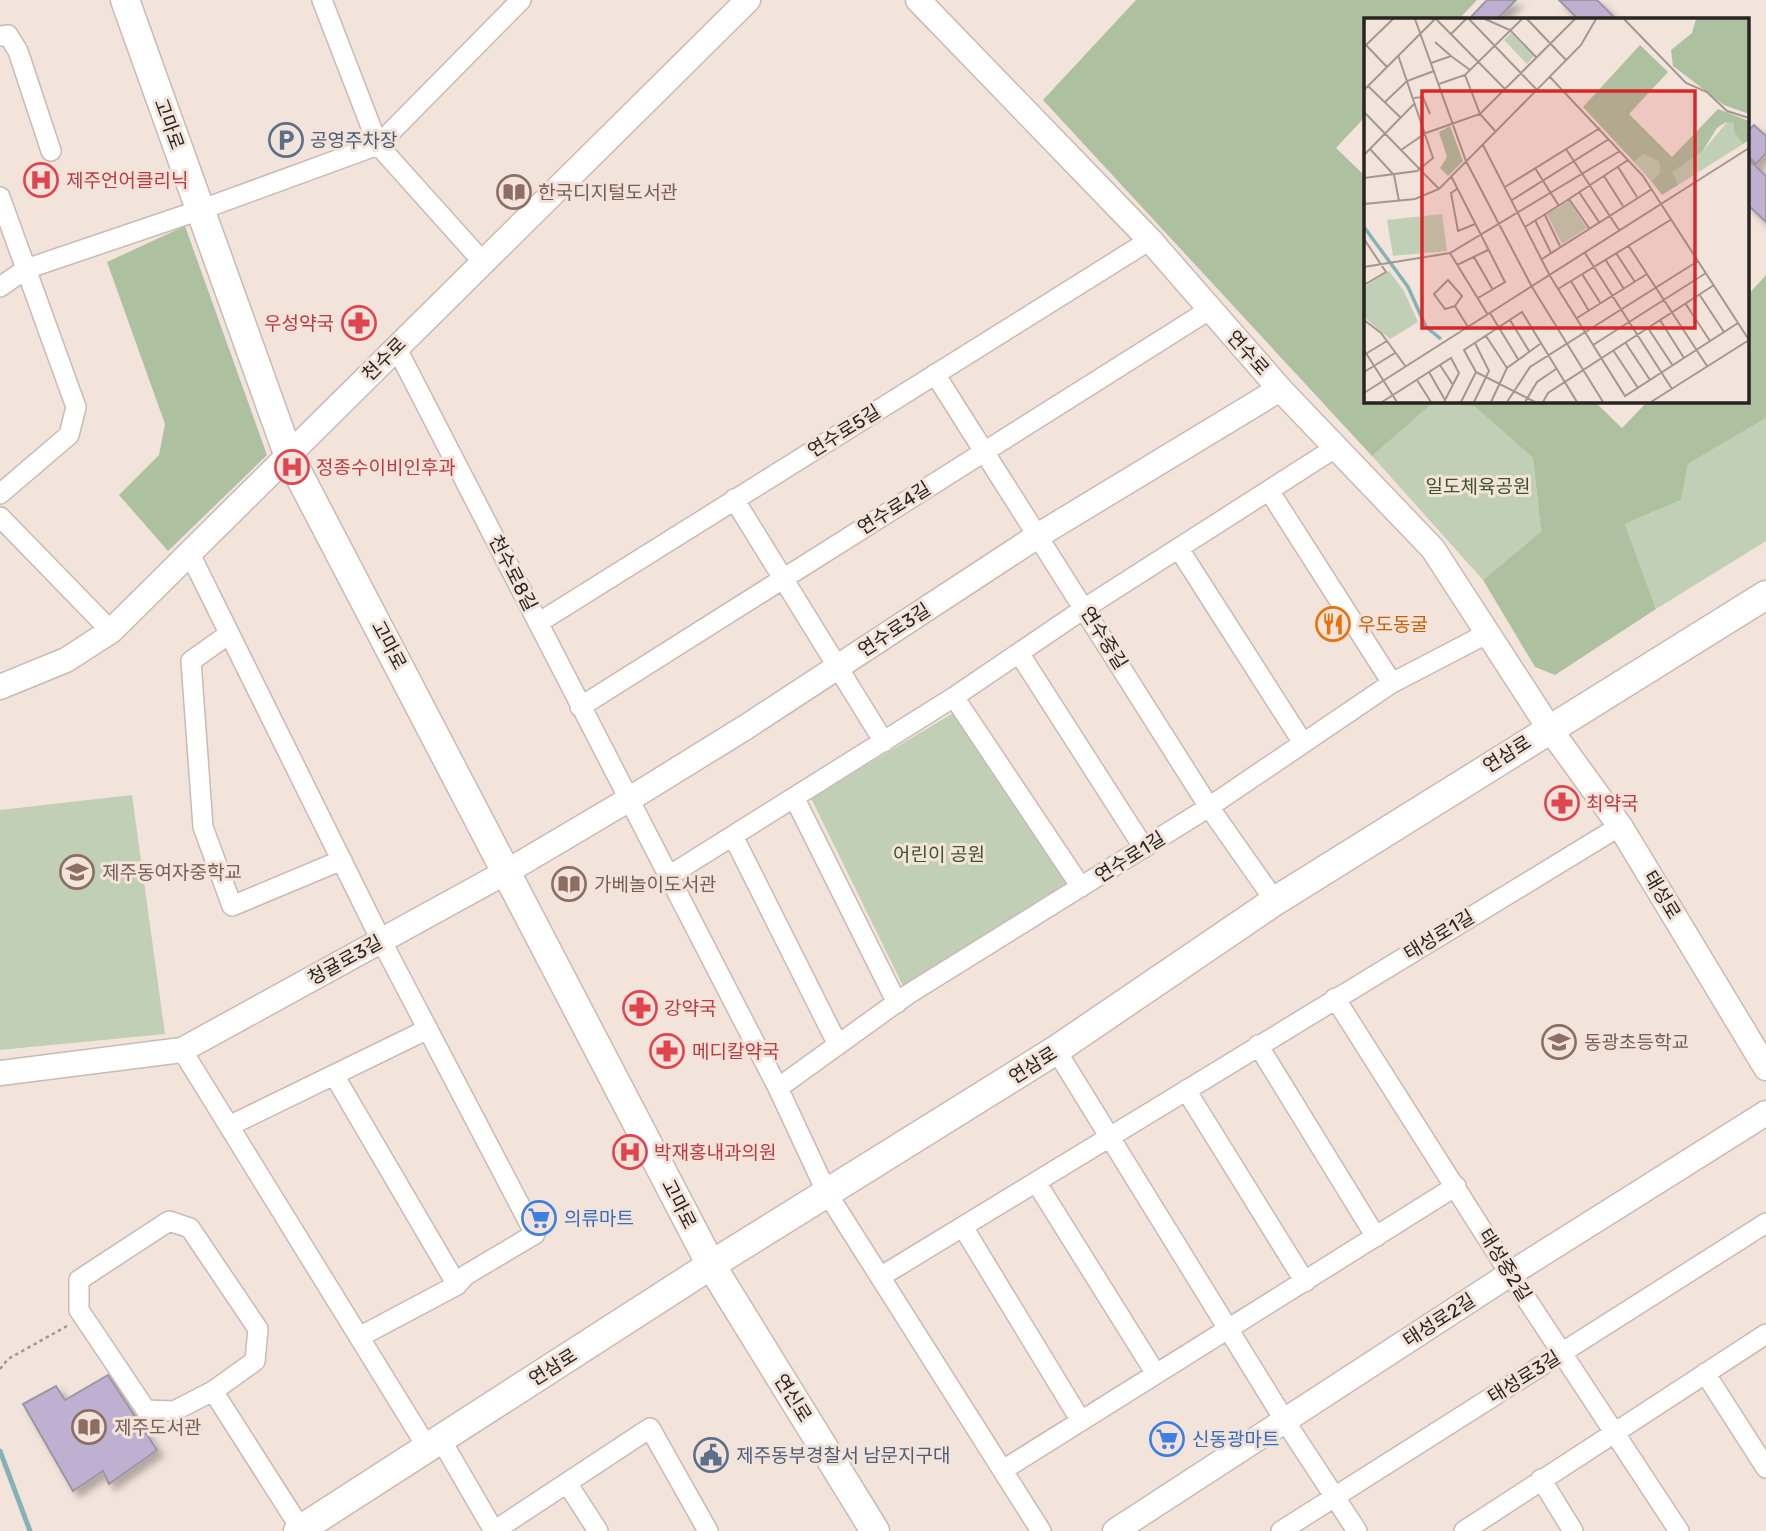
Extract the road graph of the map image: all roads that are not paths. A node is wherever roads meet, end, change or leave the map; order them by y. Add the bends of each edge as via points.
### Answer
1 (125, 0) edge
2 (322, 0) edge
3 (521, 0) edge
4 (748, 0) edge
5 (918, 0) edge
6 (0, 36) edge
7 (378, 145) junction
8 (51, 151) dead end
9 (0, 197) edge
10 (200, 210) junction
11 (1150, 240) junction
12 (482, 262) junction
13 (26, 269) junction
14 (0, 287) edge
15 (1209, 310) junction
16 (396, 347) junction
17 (935, 374) junction
18 (1280, 389) junction
19 (1335, 448) junction
20 (985, 451) junction
21 (288, 454) junction
22 (1270, 492) junction
23 (0, 494) edge
24 (734, 499) junction
25 (0, 517) edge
26 (1039, 535) junction
27 (1179, 549) junction
28 (189, 552) junction
29 (784, 578) junction
30 (1766, 596) edge
31 (1085, 608) junction
32 (538, 623) junction
33 (111, 631) junction
34 (1488, 633) junction
35 (229, 634) junction
36 (1019, 653) junction
37 (839, 666) junction
38 (1392, 683) junction
39 (0, 687) edge
40 (954, 697) junction
41 (580, 707) junction
42 (1549, 728) junction
43 (884, 742) junction
44 (1303, 743) junction
45 (795, 799) junction
46 (628, 800) junction
47 (1209, 807) junction
48 (1620, 826) junction
49 (733, 836) junction
50 (1144, 848) junction
51 (342, 860) junction
52 (508, 871) junction
53 (667, 877) junction
54 (1081, 887) junction
55 (1275, 901) junction
56 (381, 940) junction
57 (1335, 998) junction
58 (897, 1003) junction
59 (428, 1029) junction
60 (838, 1045) junction
61 (1258, 1045) junction
62 (182, 1049) junction
63 (1056, 1050) junction
64 (1766, 1068) edge
65 (0, 1073) edge
66 (334, 1075) junction
67 (778, 1088) junction
68 (1186, 1090) junction
69 (1766, 1113) edge
70 (229, 1126) junction
71 (1110, 1137) junction
72 (1035, 1182) junction
73 (1456, 1186) junction
74 (827, 1194) junction
75 (1766, 1223) edge
76 (963, 1227) junction
77 (1376, 1237) junction
78 (711, 1265) junction
79 (1510, 1274) junction
80 (880, 1278) junction
81 (1304, 1282) junction
82 (457, 1286) junction
83 (1229, 1329) junction
84 (1766, 1334) edge
85 (361, 1336) junction
86 (1562, 1353) junction
87 (1705, 1373) junction
88 (1156, 1374) junction
89 (213, 1391) junction
90 (1081, 1421) junction
91 (1285, 1421) junction
92 (1614, 1431) junction
93 (434, 1442) junction
94 (1766, 1468) edge
95 (1003, 1469) junction
96 (1541, 1479) junction
97 (567, 1483) junction
98 (1335, 1497) junction
99 (299, 1530) edge
100 (494, 1531) edge
101 (598, 1531) edge
102 (708, 1531) edge
103 (875, 1531) edge
104 (1041, 1531) edge
105 (1115, 1531) edge
106 (1282, 1531) edge
107 (1357, 1531) edge
108 (1464, 1531) edge
109 (1573, 1531) edge
110 (1678, 1531) edge

1 - 10 main road, 고마로
2 - 7 street
3 - 7 street
4 - 12 street, 천수로
5 - 11 street, 연수로
6 - 8 street via 8,35 18,51
7 - 10 street
7 - 12 street
9 - 13 street
10 - 13 street
10 - 21 main road, 고마로
11 - 15 street, 연수로
11 - 17 street, 연수로5길
12 - 16 street, 천수로
13 - 14 street
13 - 23 street via 76,407 69,435
15 - 18 street, 연수로
15 - 20 street, 연수로4길
16 - 21 street, 천수로
16 - 32 street, 천수로8길
17 - 20 street, 연수중길
17 - 24 street, 연수로5길
18 - 19 street, 연수로
18 - 26 street, 연수로3길
19 - 22 street
19 - 34 street, 연수로 via 1433,549
20 - 26 street, 연수중길
20 - 29 street, 연수로4길
21 - 28 street, 천수로
21 - 52 main road, 고마로
22 - 27 street
22 - 38 street
24 - 29 street
24 - 32 street, 연수로5길
25 - 33 street
26 - 31 street, 연수중길
26 - 37 street, 연수로3길
27 - 31 street
27 - 44 street
28 - 33 street, 천수로
28 - 35 street
29 - 37 street
29 - 41 street, 연수로4길
30 - 42 main road, 연삼로
31 - 36 street
31 - 47 street, 연수중길
32 - 41 street, 천수로8길
33 - 39 street, 천수로 via 66,660
34 - 38 street, 연수로1길
34 - 42 street, 연수로
35 - 51 street
35 - 51 street via 191,661 203,827 232,906
36 - 40 street
36 - 50 street
37 - 43 street
37 - 46 street, 연수로3길
38 - 44 street, 연수로1길
40 - 43 street
40 - 54 street
41 - 46 street, 천수로8길
42 - 48 street, 태성로
42 - 55 main road, 연삼로
43 - 45 street
44 - 47 street, 연수로1길
45 - 49 street
45 - 58 street
46 - 52 street, 연수로3길
46 - 53 street
47 - 50 street, 연수로1길
47 - 55 street, 연수중길
48 - 57 street, 태성로1길
48 - 64 street, 태성로
49 - 53 street
49 - 60 street
50 - 54 street, 연수로1길
51 - 56 street
52 - 56 street, 청귤로3길
52 - 78 main road, 고마로
53 - 67 street
54 - 58 street, 연수로1길
55 - 63 main road, 연삼로
56 - 59 street
56 - 62 street, 청귤로3길
57 - 61 street, 태성로1길
57 - 73 street, 태성중2길
58 - 60 street, 연수로1길
59 - 66 street
59 - 82 street via 535,1234 466,1275
60 - 67 street, 연수로1길
61 - 68 street, 태성로1길
61 - 77 street
62 - 65 street, 청귤로3길
62 - 70 street
63 - 71 street
63 - 74 main road, 연삼로
66 - 70 street
66 - 82 street
67 - 74 street
68 - 71 street, 태성로1길
68 - 81 street
69 - 79 street, 태성로2길
70 - 85 street
71 - 72 street, 태성로1길
71 - 83 street
72 - 76 street, 태성로1길
72 - 88 street
73 - 77 street
73 - 79 street, 태성중2길
74 - 78 main road, 연삼로
74 - 80 street
75 - 86 street, 태성로3길
76 - 80 street, 태성로1길
76 - 90 street
77 - 81 street
78 - 93 main road, 연삼로
78 - 103 main road, 연신로
79 - 86 street, 태성중2길
79 - 91 street, 태성로2길
80 - 95 street
81 - 83 street
82 - 85 street
83 - 88 street
83 - 91 street
84 - 87 street
85 - 93 street
86 - 92 street, 태성중2길
86 - 98 street, 태성로3길
87 - 92 street
87 - 94 street
88 - 90 street
89 - 89 street via 174,1412 146,1410 79,1310 79,1280 169,1221 190,1228 258,1329 255,1361
89 - 99 street
90 - 95 street
91 - 98 street
91 - 105 street, 태성로2길
92 - 96 street
92 - 110 street, 태성중2길
93 - 99 main road, 연삼로
93 - 100 street
95 - 104 street
96 - 108 street
96 - 109 street
97 - 100 street
97 - 101 street
97 - 102 street via 650,1428
98 - 106 street, 태성로3길
98 - 107 street

